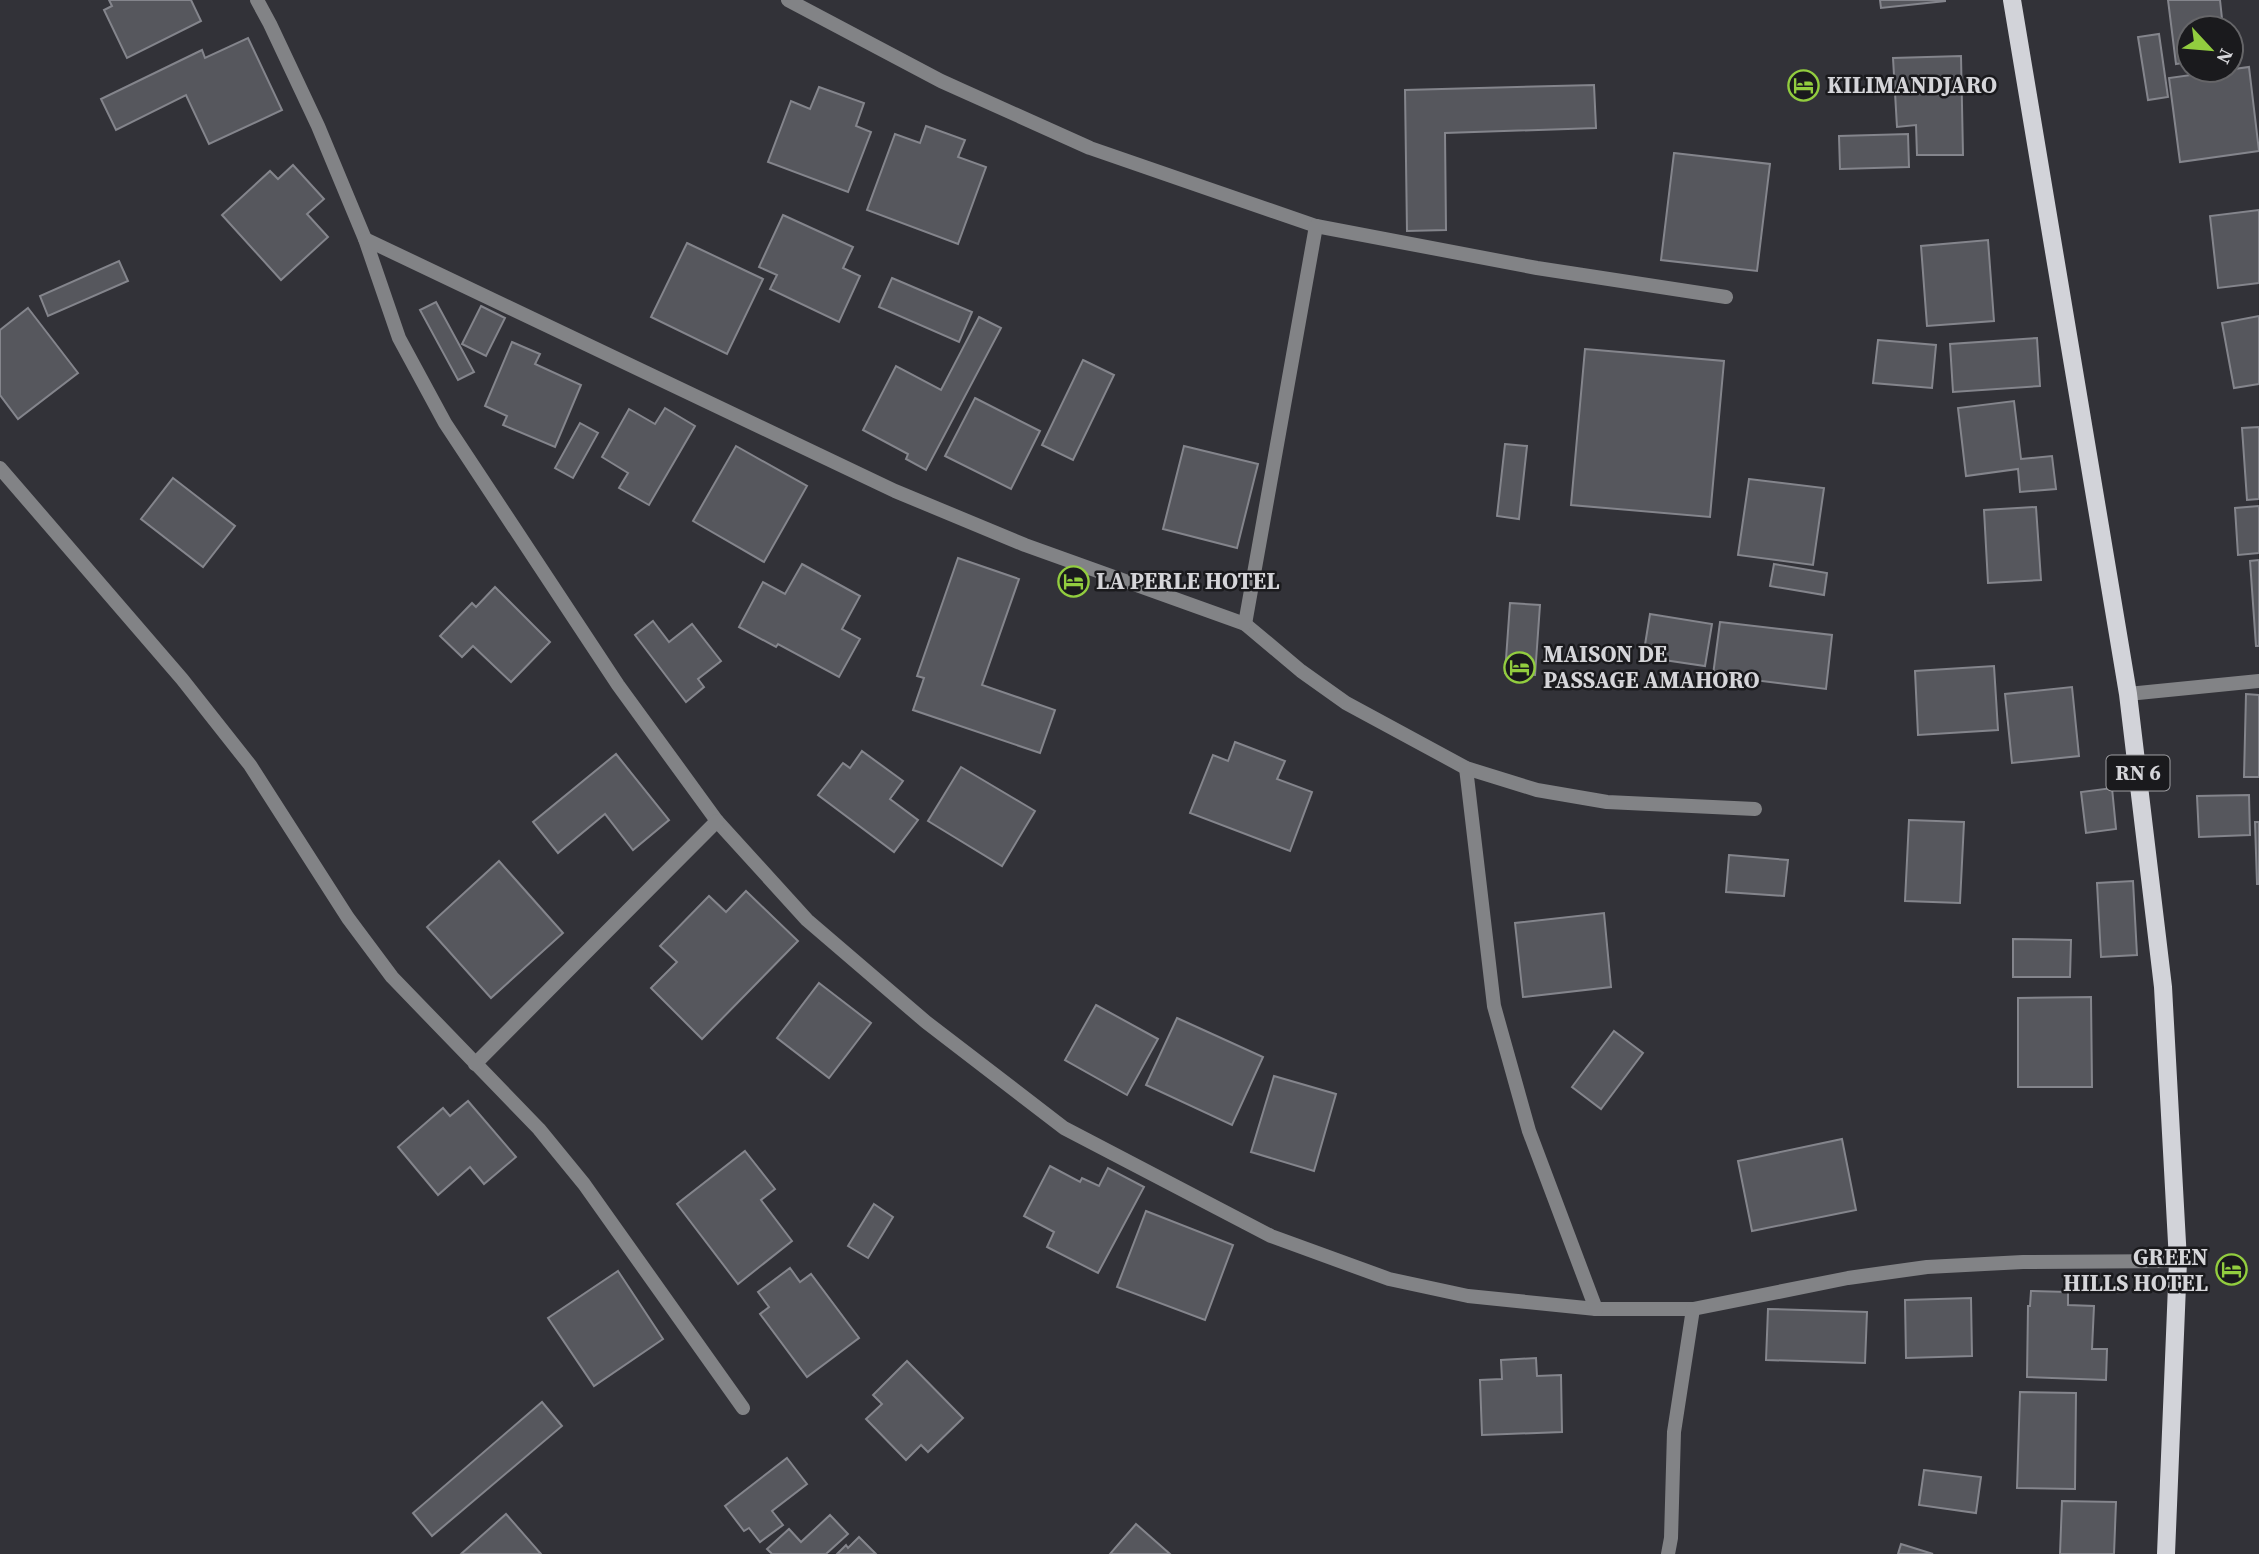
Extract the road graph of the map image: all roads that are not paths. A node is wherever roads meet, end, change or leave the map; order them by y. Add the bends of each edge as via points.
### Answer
1 (257, 0) edge
2 (788, 0) edge
3 (2012, 0) edge
4 (1316, 226) junction
5 (365, 239) junction
6 (1727, 297) dead end
7 (0, 468) edge
8 (1245, 624) junction
9 (2259, 681) edge
10 (2129, 694) junction
11 (1466, 768) junction
12 (1755, 809) dead end
13 (717, 821) junction
14 (475, 1064) junction
15 (2178, 1261) junction
16 (1596, 1309) junction
17 (1693, 1309) junction
18 (743, 1408) dead end
19 (1668, 1554) edge
20 (2166, 1554) edge

1 - 5 street via 318,125
2 - 4 street via 941,81 1090,148
3 - 10 main road, RN 6
4 - 6 street via 1537,268
4 - 8 street
5 - 8 street via 895,491 1025,545
5 - 13 street via 399,338 445,423 618,685
7 - 14 street via 182,679 250,765 348,918 392,977
8 - 11 street via 1346,703
9 - 10 street
10 - 15 main road, RN 6 via 2163,988
11 - 12 street via 1537,790 1607,802
11 - 16 street via 1494,1006 1529,1131
13 - 14 street
13 - 16 street via 807,920 926,1022 1064,1128 1271,1236 1389,1279 1468,1296
14 - 18 street via 539,1129 584,1184
15 - 17 street via 1927,1267
15 - 20 main road, RN 6
16 - 17 street
17 - 19 street via 1676,1408

